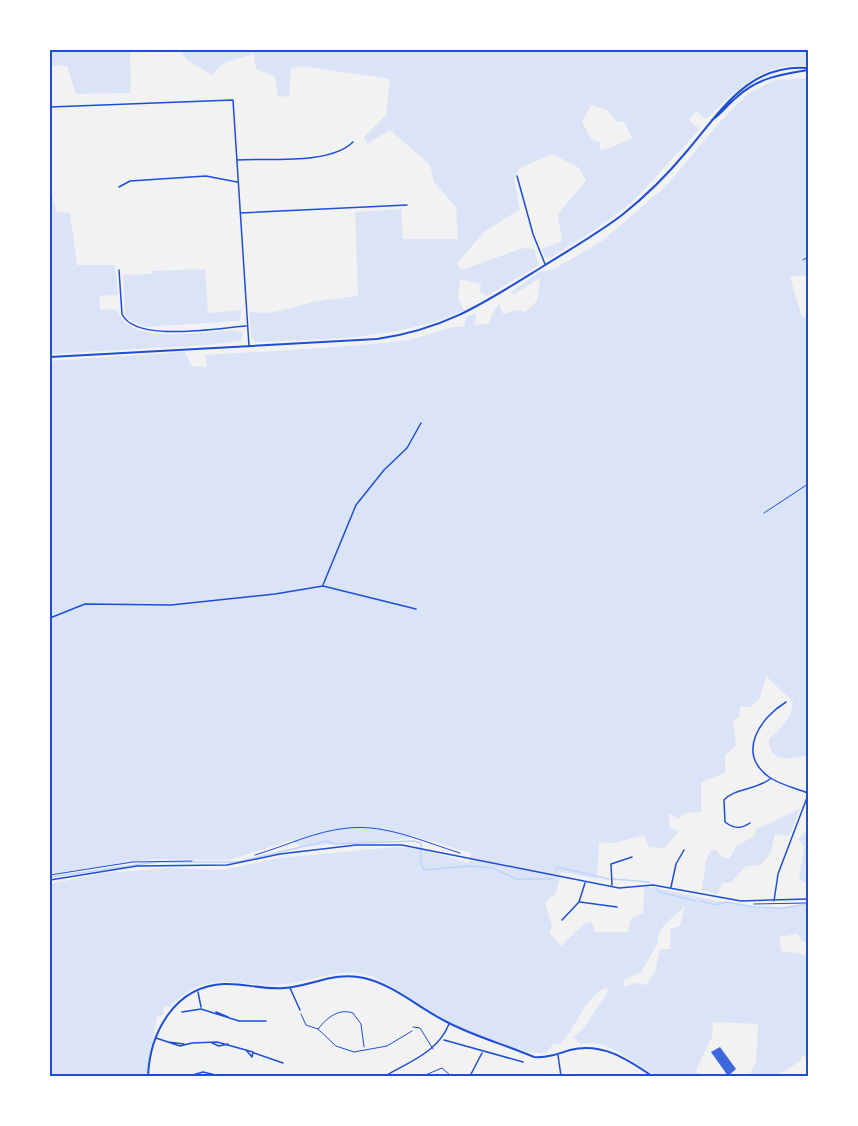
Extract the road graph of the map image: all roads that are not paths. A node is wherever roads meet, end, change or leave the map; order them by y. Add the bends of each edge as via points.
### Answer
1 (808, 69) edge
2 (50, 107) edge
3 (353, 142) dead end
4 (237, 160) junction
5 (517, 176) dead end
6 (238, 182) junction
7 (119, 187) dead end
8 (406, 205) dead end
9 (240, 213) junction
10 (808, 257) edge
11 (803, 260) dead end
12 (546, 265) junction
13 (119, 270) dead end
14 (247, 326) junction
15 (249, 347) junction
16 (50, 357) edge
17 (420, 423) dead end
18 (323, 586) junction
19 (417, 609) dead end
20 (50, 618) edge
21 (786, 702) dead end
22 (770, 778) junction
23 (808, 794) edge
24 (750, 824) dead end
25 (684, 850) dead end
26 (632, 857) dead end
27 (50, 880) edge
28 (585, 882) junction
29 (612, 886) junction
30 (671, 888) junction
31 (808, 900) edge
32 (774, 901) junction
33 (579, 902) junction
34 (617, 907) dead end
35 (562, 920) dead end
36 (289, 988) junction
37 (198, 991) junction
38 (201, 1009) junction
39 (300, 1010) road end
40 (182, 1012) dead end
41 (266, 1022) dead end
42 (449, 1024) junction
43 (413, 1027) road end
44 (155, 1038) junction
45 (443, 1040) junction
46 (433, 1049) junction
47 (246, 1050) junction
48 (253, 1052) junction
49 (482, 1052) junction
50 (558, 1054) junction
51 (523, 1062) dead end
52 (283, 1063) dead end
53 (215, 1076) edge
54 (148, 1077) edge
55 (189, 1077) edge
56 (220, 1077) edge
57 (385, 1077) edge
58 (470, 1077) edge
59 (561, 1077) edge
60 (652, 1077) edge

1 - 12 main road via 777,75 737,97 623,214
2 - 4 street via 233,100
3 - 4 street via 319,156
4 - 6 street
5 - 12 street
6 - 7 street via 206,176 130,181
6 - 9 street
8 - 9 street
9 - 14 street
10 - 11 lane
12 - 15 main road via 473,310 426,329 377,339
13 - 14 street via 122,314 124,320 137,328 146,331
14 - 15 street
15 - 16 main road
17 - 18 street via 407,448 356,505
18 - 19 street
18 - 20 street via 171,605 85,604
21 - 22 street via 765,719 753,741 754,759
22 - 23 street
22 - 24 street via 724,800 725,822 741,828
23 - 32 street via 778,874
25 - 30 street via 676,864
26 - 29 street via 611,864
27 - 28 street via 137,866 242,863 279,854 356,845 421,847
28 - 29 street
28 - 33 street
29 - 30 street
30 - 32 street via 741,901
31 - 32 street
33 - 34 street
33 - 35 street
36 - 37 main road via 222,984
36 - 39 street
36 - 42 main road via 349,975 367,978
37 - 38 street
37 - 44 main road via 170,1011
38 - 40 street
38 - 41 street via 228,1018
42 - 45 street
42 - 50 main road via 534,1057
43 - 46 lane via 420,1028
44 - 47 street via 186,1044 228,1044
44 - 54 main road
45 - 46 street
45 - 49 street
46 - 57 street
47 - 48 street
47 - 48 street via 251,1057
48 - 52 street
49 - 51 street
49 - 58 street
50 - 59 street
50 - 60 main road via 592,1047 606,1050
53 - 55 street via 203,1072
53 - 56 street

